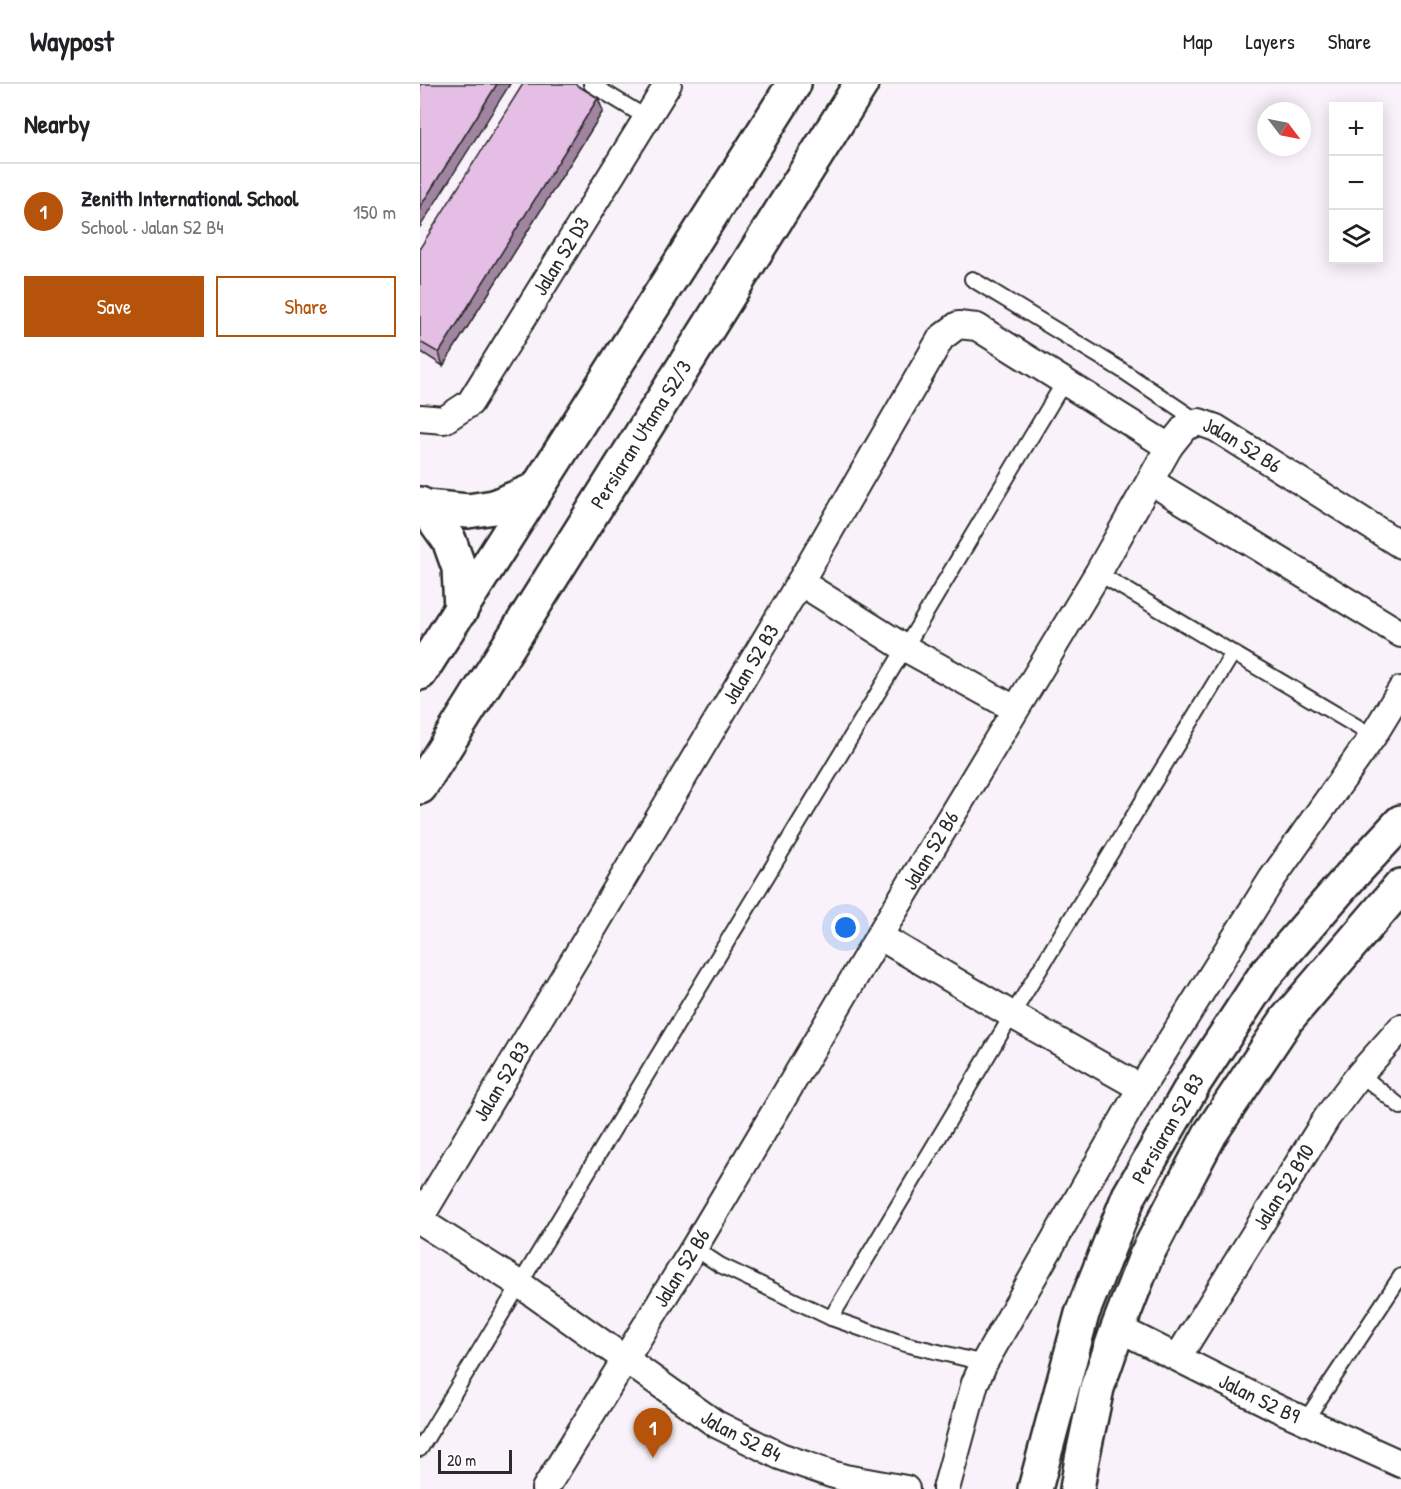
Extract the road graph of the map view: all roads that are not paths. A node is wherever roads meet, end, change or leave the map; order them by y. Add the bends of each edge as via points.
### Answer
1 (591, 84) edge
2 (668, 84) edge
3 (794, 84) edge
4 (861, 84) edge
5 (647, 118) junction
6 (972, 279) dead end
7 (1064, 382) junction
8 (432, 419) edge
9 (1199, 422) junction
10 (1169, 447) junction
11 (1150, 481) junction
12 (537, 489) junction
13 (423, 506) edge
14 (1401, 545) edge
15 (1098, 573) junction
16 (800, 582) junction
17 (461, 610) junction
18 (1401, 634) edge
19 (905, 648) junction
20 (1233, 653) junction
21 (420, 673) edge
22 (1401, 690) edge
23 (1015, 709) junction
24 (1373, 736) junction
25 (420, 787) edge
26 (1401, 822) edge
27 (1401, 886) edge
28 (879, 936) junction
29 (1012, 1015) junction
30 (1401, 1028) edge
31 (1360, 1074) junction
32 (1141, 1088) junction
33 (1401, 1107) edge
34 (420, 1219) edge
35 (694, 1248) junction
36 (1401, 1276) edge
37 (521, 1285) junction
38 (831, 1318) junction
39 (1118, 1328) junction
40 (1178, 1357) junction
41 (626, 1359) junction
42 (984, 1363) junction
43 (1305, 1421) junction
44 (420, 1449) edge
45 (1401, 1464) edge
46 (545, 1489) edge
47 (906, 1489) edge
48 (946, 1489) edge
49 (1035, 1489) edge
50 (1077, 1489) edge

1 - 5 lane
2 - 5 street, Jalan S2 D3
3 - 12 street
4 - 25 street, Persiaran Utama S2/3
5 - 8 street, Jalan S2 D3 via 470,403
6 - 9 lane
7 - 10 street, Jalan S2 B3
7 - 16 street, Jalan S2 B3 via 977,327 958,325 941,338
7 - 19 lane
9 - 10 street, Jalan S2 B6 via 1185,427
9 - 14 street, Jalan S2 B6 via 1216,428
10 - 11 street, Jalan S2 B6
11 - 15 street, Jalan S2 B6
11 - 18 street
12 - 13 street via 494,507 468,511
12 - 17 street
13 - 17 street via 449,540 459,568
15 - 20 lane
15 - 23 street, Jalan S2 B6
16 - 19 street
16 - 34 street, Jalan S2 B3
17 - 21 street
19 - 23 street
19 - 37 lane
20 - 24 lane
20 - 29 lane
22 - 24 street
23 - 28 street, Jalan S2 B6
24 - 32 street via 1272,879
26 - 49 street, Persiaran S2 B3 via 1265,975 1194,1083 1129,1196 1082,1314
27 - 39 street, Persiaran S2 B3 via 1287,1019 1210,1134 1146,1256
28 - 29 street
28 - 35 street, Jalan S2 B6
29 - 32 street
29 - 38 lane
30 - 31 street, Jalan S2 B10
31 - 33 lane
31 - 40 street, Jalan S2 B10 via 1328,1116
32 - 42 street
34 - 37 street, Jalan S2 B4
35 - 38 lane via 720,1265
35 - 41 street, Jalan S2 B6
36 - 43 lane
37 - 41 street, Jalan S2 B4
37 - 44 lane
38 - 42 lane via 905,1344
39 - 40 street, Jalan S2 B9
39 - 50 street, Persiaran S2 B3 via 1097,1388
40 - 43 street, Jalan S2 B9
41 - 46 street, Jalan S2 B6
41 - 47 street, Jalan S2 B4 via 716,1424 780,1456 845,1478
42 - 48 street
43 - 45 street, Jalan S2 B9

